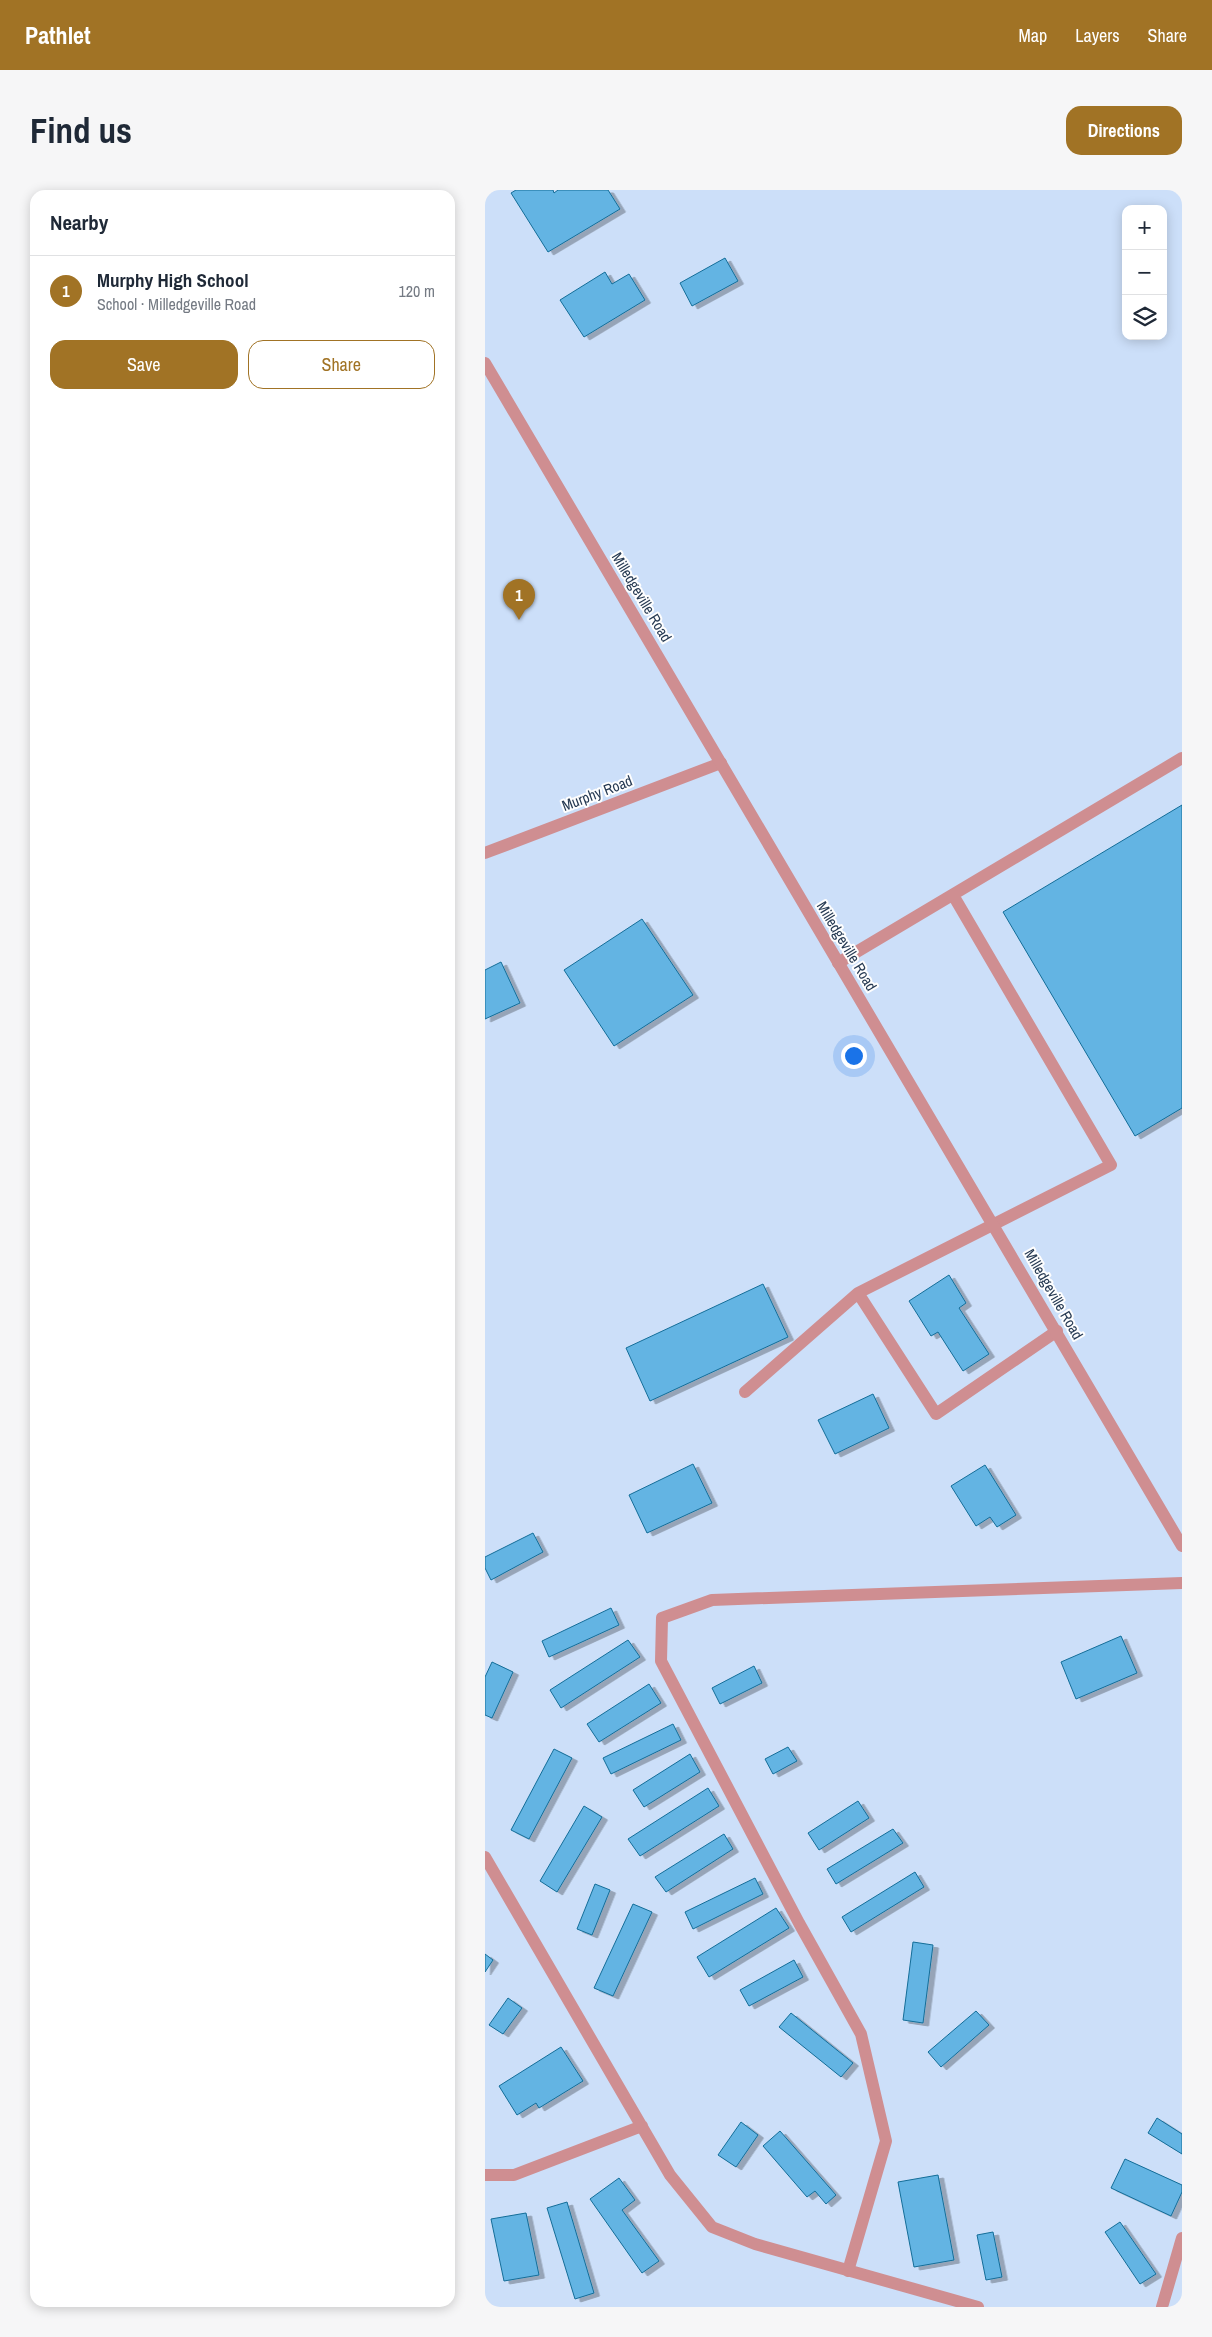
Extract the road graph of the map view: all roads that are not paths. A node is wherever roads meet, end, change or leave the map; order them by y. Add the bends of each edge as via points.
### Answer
1 (485, 362) edge
2 (1182, 758) edge
3 (721, 763) junction
4 (485, 853) edge
5 (953, 895) junction
6 (838, 963) junction
7 (995, 1224) junction
8 (858, 1293) junction
9 (1057, 1330) junction
10 (745, 1392) dead end
11 (1182, 1546) edge
12 (1182, 1583) edge
13 (485, 1856) edge
14 (642, 2126) junction
15 (485, 2175) edge
16 (1182, 2238) edge
17 (849, 2271) junction
18 (978, 2307) edge
19 (1162, 2307) edge

1 - 3 street, Milledgeville Road
2 - 5 street
3 - 4 street, Murphy Road
3 - 6 street, Milledgeville Road
5 - 6 street
5 - 7 street via 1111,1165
6 - 7 street, Milledgeville Road
7 - 8 street
7 - 9 street, Milledgeville Road
8 - 9 street via 936,1414
8 - 10 street
9 - 11 street, Milledgeville Road
12 - 17 street via 712,1600 661,1618 661,1661 861,2034 886,2141
13 - 14 street
14 - 15 street via 514,2175
14 - 17 street via 670,2175 712,2227 755,2244
16 - 19 street
17 - 18 street

